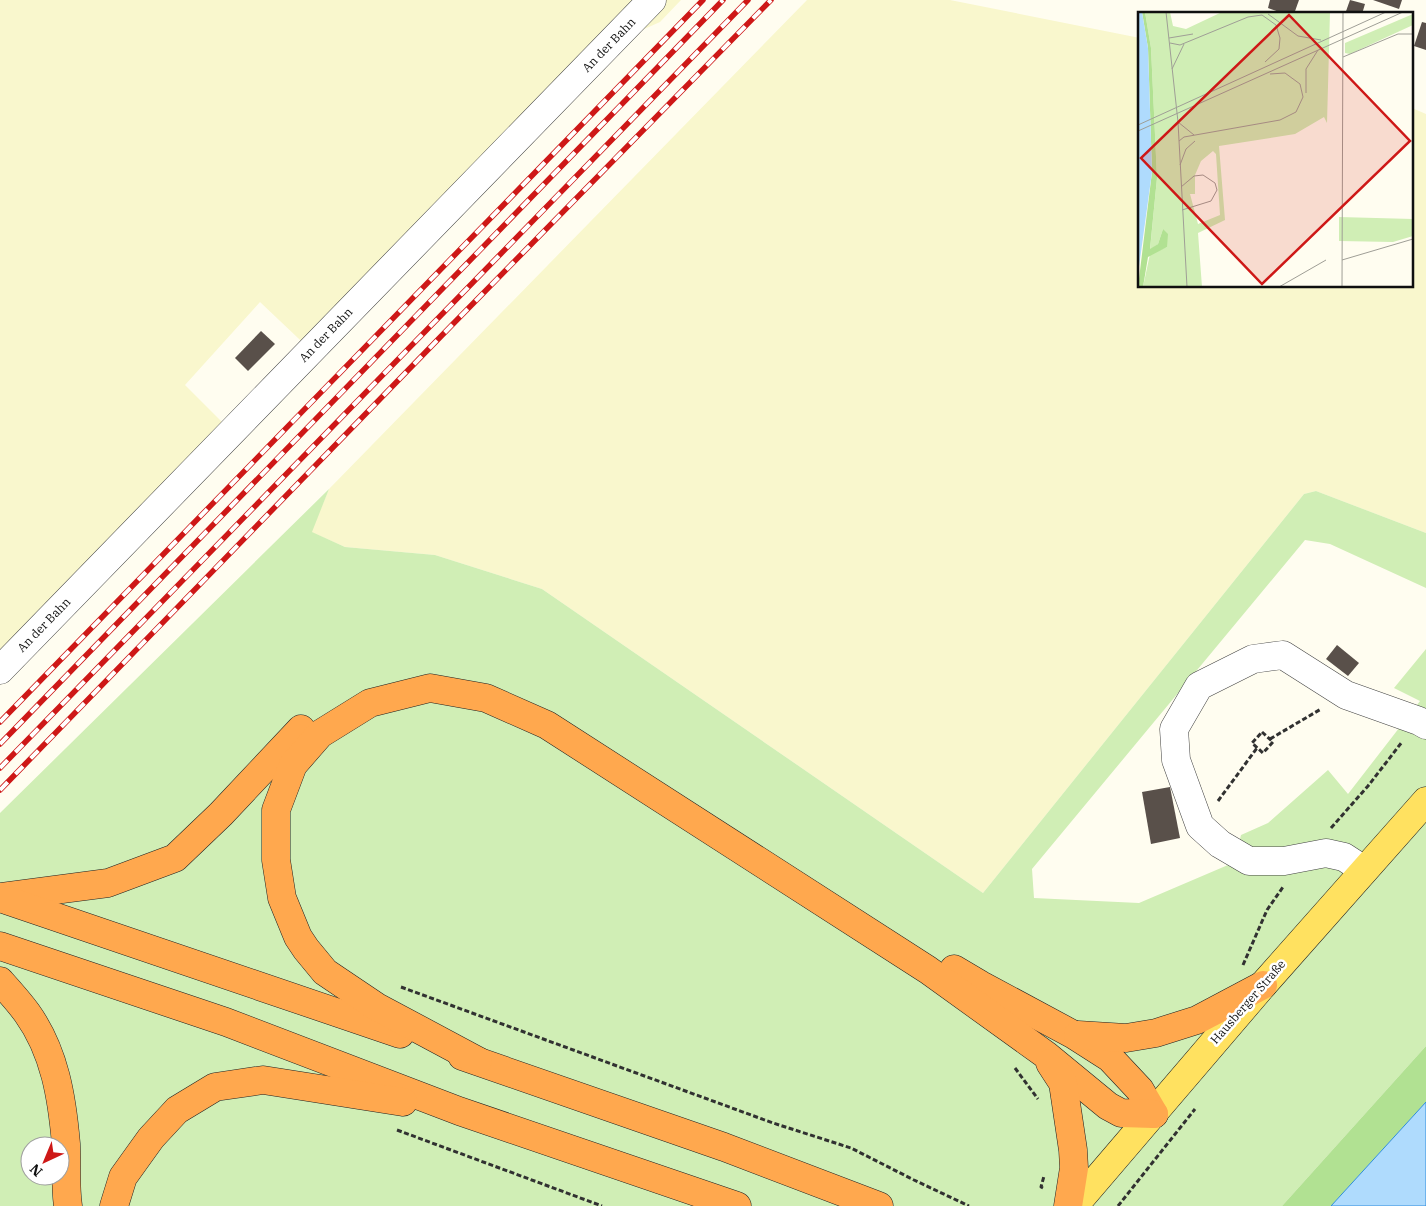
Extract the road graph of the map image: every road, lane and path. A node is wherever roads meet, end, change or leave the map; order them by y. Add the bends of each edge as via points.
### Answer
1 (652, 0) edge
2 (0, 670) edge
3 (1346, 695) junction
4 (1423, 723) edge
5 (1270, 739) junction
6 (1257, 748) junction
7 (1426, 801) edge
8 (1200, 826) junction
9 (1304, 858) junction
10 (1364, 870) junction
11 (0, 897) edge
12 (0, 946) edge
13 (1237, 972) dead end
14 (0, 980) edge
15 (397, 985) dead end
16 (1263, 985) junction
17 (1074, 1035) junction
18 (1046, 1055) junction
19 (478, 1061) junction
20 (1009, 1062) dead end
21 (1039, 1101) dead end
22 (459, 1111) junction
23 (1154, 1114) junction
24 (389, 1127) dead end
25 (1045, 1168) dead end
26 (1046, 1191) dead end
27 (68, 1206) edge
28 (114, 1206) edge
29 (602, 1206) edge
30 (738, 1206) edge
31 (879, 1206) edge
32 (969, 1206) edge
33 (1068, 1206) edge
34 (1074, 1206) edge

1 - 2 street, An der Bahn
3 - 4 street
3 - 5 path
3 - 8 street via 1283,655 1253,659 1198,686 1174,729 1176,760
4 - 9 path
5 - 6 path via 1273,742 1263,753
5 - 6 path via 1262,732 1252,743
6 - 8 path
7 - 10 main road, Hausberger Straße
8 - 9 street via 1220,844 1249,861 1284,862
9 - 10 street via 1326,853 1344,857
9 - 13 path via 1267,910
10 - 16 main road, Hausberger Straße
11 - 17 highway via 108,883 175,858 307,723 364,688 430,673 484,680 547,707 980,986
11 - 19 highway
12 - 22 highway via 226,1022
14 - 27 highway via 27,1013 52,1061 60,1090
15 - 32 path via 773,1123 850,1148
16 - 17 highway via 1197,1020 1156,1033 1126,1038
16 - 23 main road, Hausberger Straße
17 - 23 highway via 1110,1058 1140,1090
18 - 19 highway via 928,970 547,725 486,698 430,688 370,703 320,734 293,765 276,810 276,860 282,898 295,929 325,972 377,1007
18 - 23 highway via 1108,1106 1121,1113
18 - 33 highway via 1063,1083 1073,1150 1074,1168
19 - 31 highway via 724,1147
20 - 21 path
22 - 28 highway via 263,1080 215,1087 178,1110 150,1138 123,1177
22 - 30 highway
23 - 34 main road, Hausberger Straße
24 - 29 path
25 - 26 path via 1041,1187

